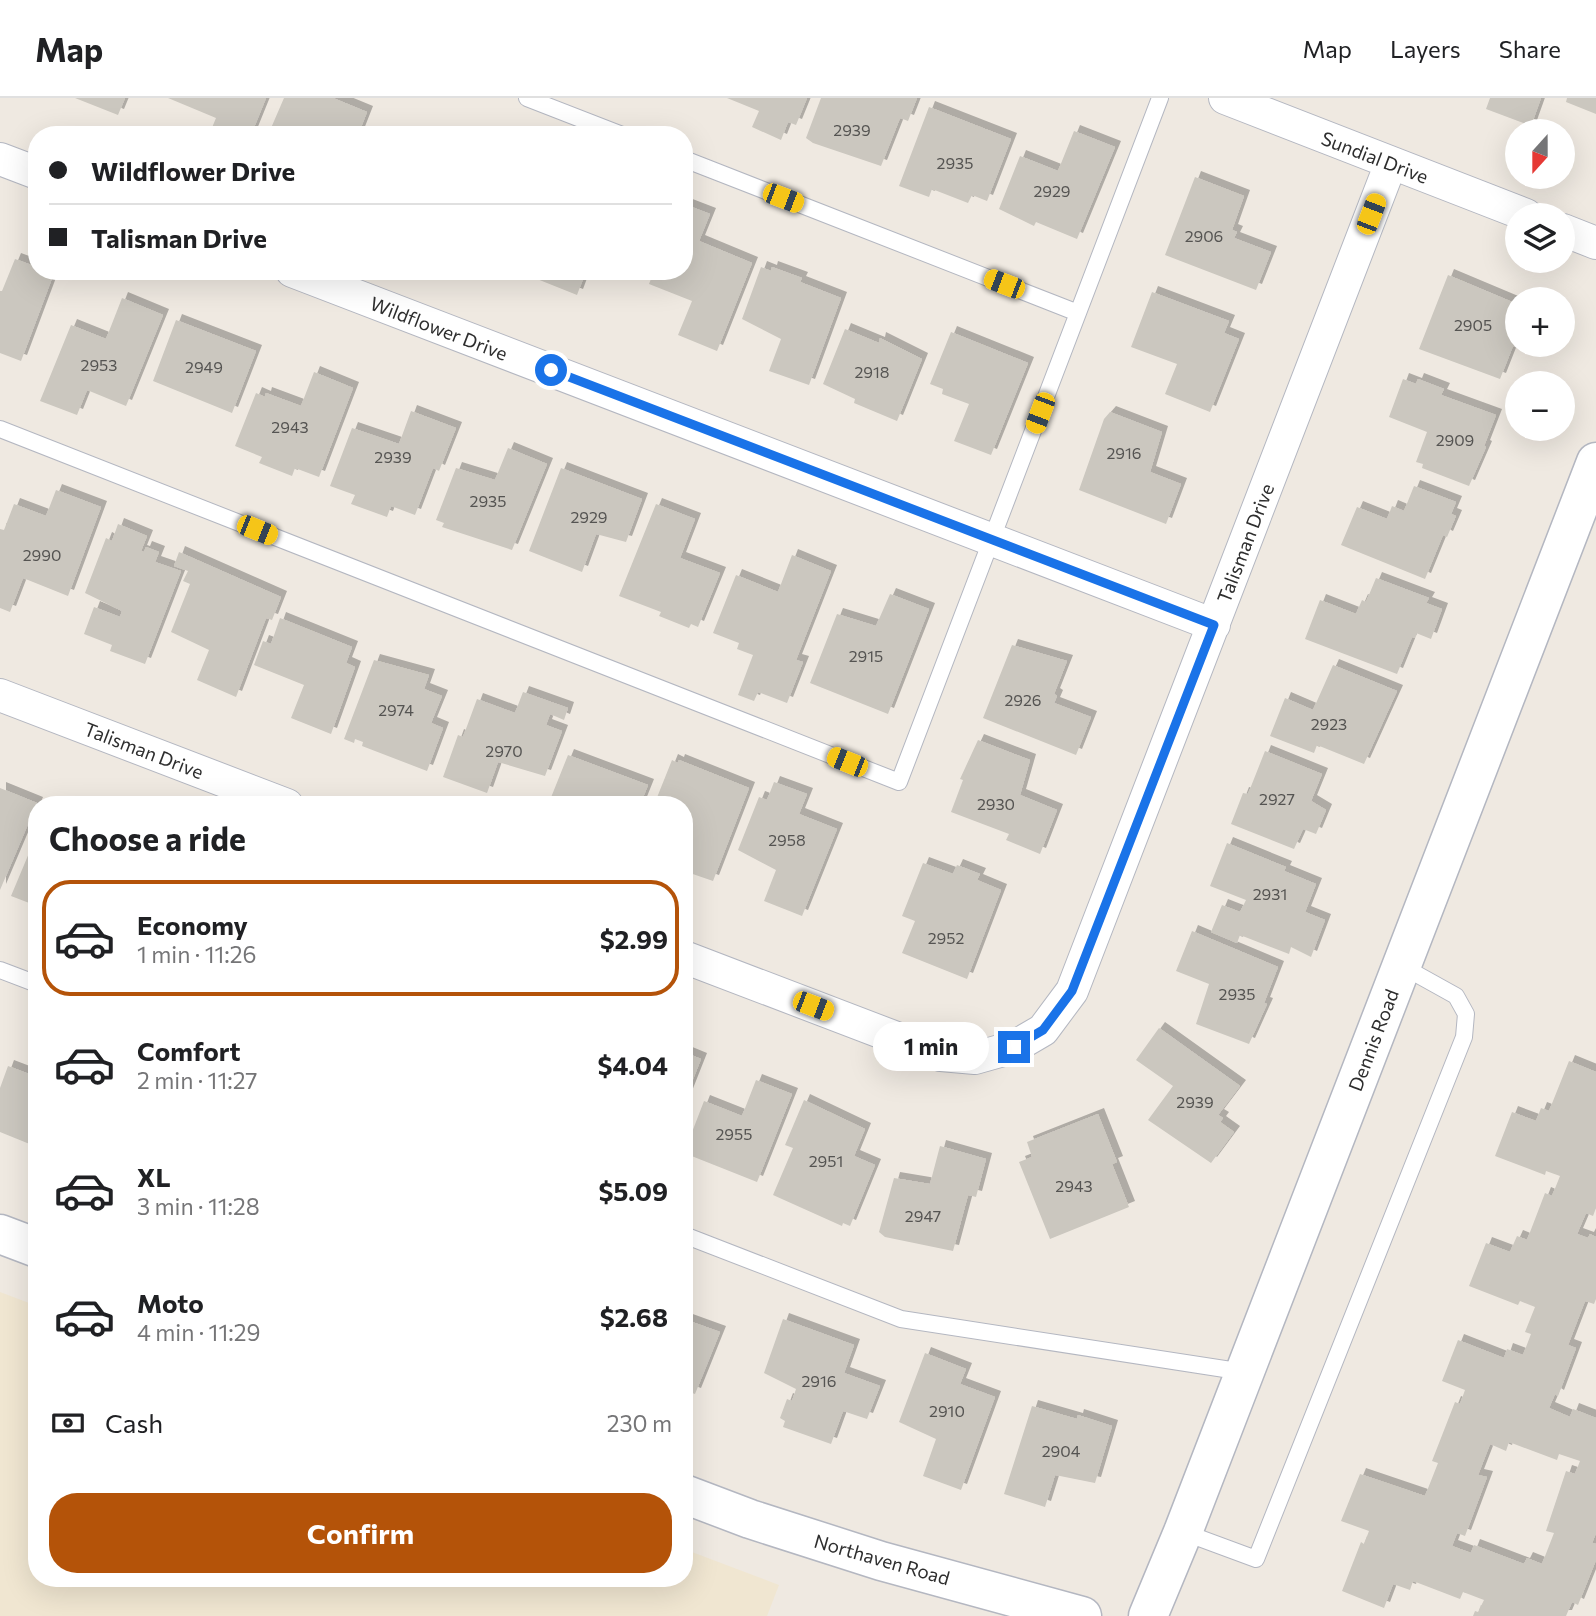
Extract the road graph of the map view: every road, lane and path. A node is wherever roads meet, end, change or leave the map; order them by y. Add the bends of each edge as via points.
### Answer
1 (527, 98) edge
2 (1160, 98) edge
3 (1225, 98) edge
4 (599, 126) edge
5 (0, 159) edge
6 (693, 163) edge
7 (1391, 163) junction
8 (28, 170) edge
9 (1505, 207) edge
10 (1575, 235) edge
11 (1596, 243) edge
12 (316, 280) edge
13 (1078, 313) junction
14 (0, 429) edge
15 (1596, 462) edge
16 (992, 539) junction
17 (1214, 625) junction
18 (0, 695) edge
19 (264, 796) edge
20 (693, 960) edge
21 (1402, 966) junction
22 (0, 970) edge
23 (28, 981) edge
24 (0, 1234) edge
25 (693, 1238) edge
26 (28, 1245) edge
27 (1244, 1372) junction
28 (693, 1497) edge
29 (1183, 1532) junction
30 (1082, 1616) edge
31 (1148, 1616) edge

1 - 4 lane
2 - 13 lane
3 - 7 street, Sundial Drive
5 - 8 street
6 - 13 lane
7 - 9 street, Sundial Drive
7 - 17 street, Talisman Drive
10 - 11 street
12 - 16 street, Wildflower Drive
13 - 16 lane
14 - 16 lane via 899,782
15 - 21 street, Dennis Road
16 - 17 street, Wildflower Drive
17 - 20 street, Talisman Drive via 1072,991 1043,1030 1014,1047 975,1058 941,1055
18 - 19 street, Talisman Drive
21 - 27 street, Dennis Road
21 - 29 lane via 1456,996 1466,1014 1464,1037 1256,1559
22 - 23 lane
24 - 26 street
25 - 27 lane via 901,1319
27 - 29 street, Dennis Road
28 - 30 street, Northaven Road via 881,1561
29 - 31 street, Dennis Road

